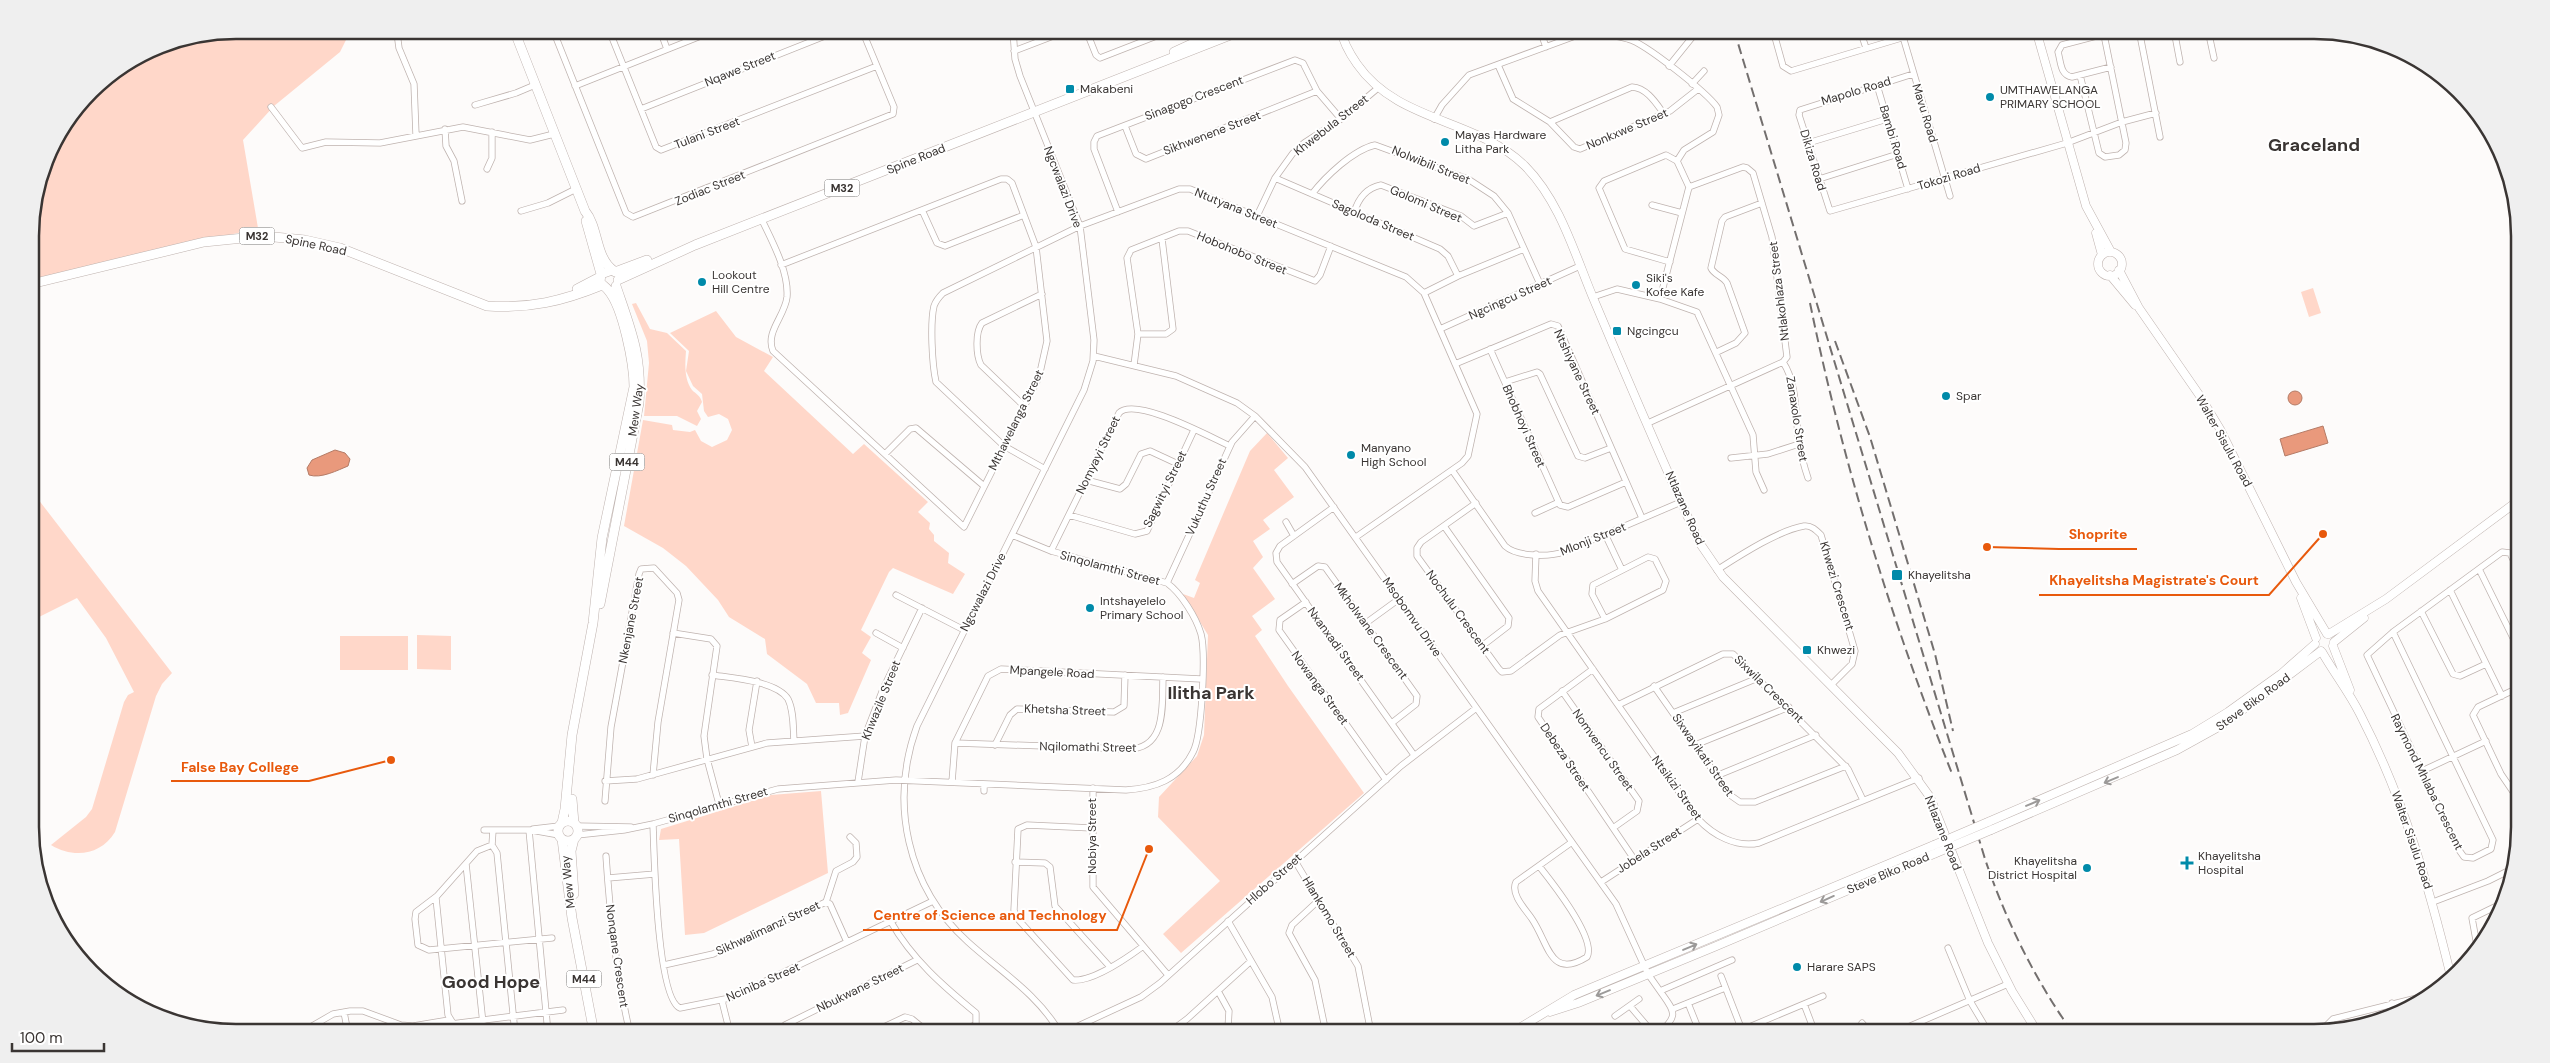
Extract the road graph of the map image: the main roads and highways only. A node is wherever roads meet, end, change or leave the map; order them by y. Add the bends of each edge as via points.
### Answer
1 (518, 39) edge
2 (1204, 39) edge
3 (1220, 39) edge
4 (1136, 72) junction
5 (609, 279) junction
6 (39, 282) edge
7 (632, 437) junction
8 (610, 494) junction
9 (610, 555) junction
10 (593, 623) junction
11 (576, 722) junction
12 (560, 831) junction
13 (576, 831) junction
14 (575, 924) junction
15 (592, 1024) edge

1 - 5 main road, Mew Way / M44 via 585,211 592,243
2 - 4 main road, Spine Road / M32
3 - 4 main road, Spine Road / M32
4 - 5 main road, Spine Road / M32
5 - 6 main road, Spine Road / M32 via 563,299 538,305 487,306 340,248 264,236 204,242
5 - 7 main road, Mew Way / M44 via 631,328 639,361 638,403
5 - 8 main road, Mew Way / M44 via 631,349 634,373 631,408
7 - 8 main road via 617,490
7 - 9 main road, Mew Way / M44
8 - 9 main road via 613,507 608,542
8 - 10 main road, Mew Way / M44 via 599,558
9 - 10 main road, Mew Way / M44
10 - 11 main road, Mew Way / M44
11 - 12 main road, Mew Way / M44
11 - 13 main road, Mew Way / M44 via 578,737 571,803
12 - 13 main road, Mew Way via 568,841
12 - 13 main road via 568,820
12 - 14 main road, Mew Way / M44
13 - 14 main road, Mew Way / M44 via 571,850
14 - 15 main road, Mew Way / M44

